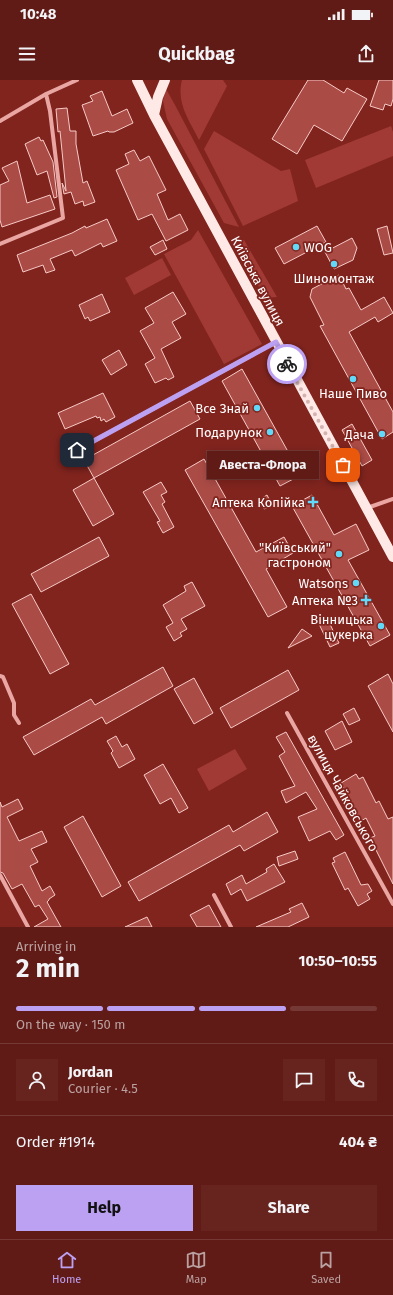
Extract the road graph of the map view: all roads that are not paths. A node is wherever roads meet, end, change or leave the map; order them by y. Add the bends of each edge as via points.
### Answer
1 (62, 80) edge
2 (77, 80) edge
3 (137, 80) edge
4 (165, 80) edge
5 (64, 86) junction
6 (46, 94) junction
7 (154, 115) junction
8 (0, 121) edge
9 (0, 244) edge
10 (276, 342) junction
11 (77, 450) dead end
12 (393, 499) edge
13 (366, 508) junction
14 (393, 556) edge
15 (0, 676) edge
16 (287, 713) dead end
17 (19, 723) dead end
18 (0, 875) edge
19 (214, 895) dead end
20 (393, 904) edge
21 (28, 927) edge
22 (231, 927) edge

1 - 5 street
2 - 5 street
3 - 7 main road, Київська вулиця
4 - 7 main road
5 - 6 street
6 - 8 street
6 - 9 street via 63,218
7 - 10 main road, Київська вулиця
10 - 11 street
10 - 13 main road, Київська вулиця
12 - 13 street
13 - 14 main road, Київська вулиця
15 - 17 street via 3,677 14,702 14,715
16 - 20 street, вулиця Чайковського
18 - 21 street
19 - 22 street

